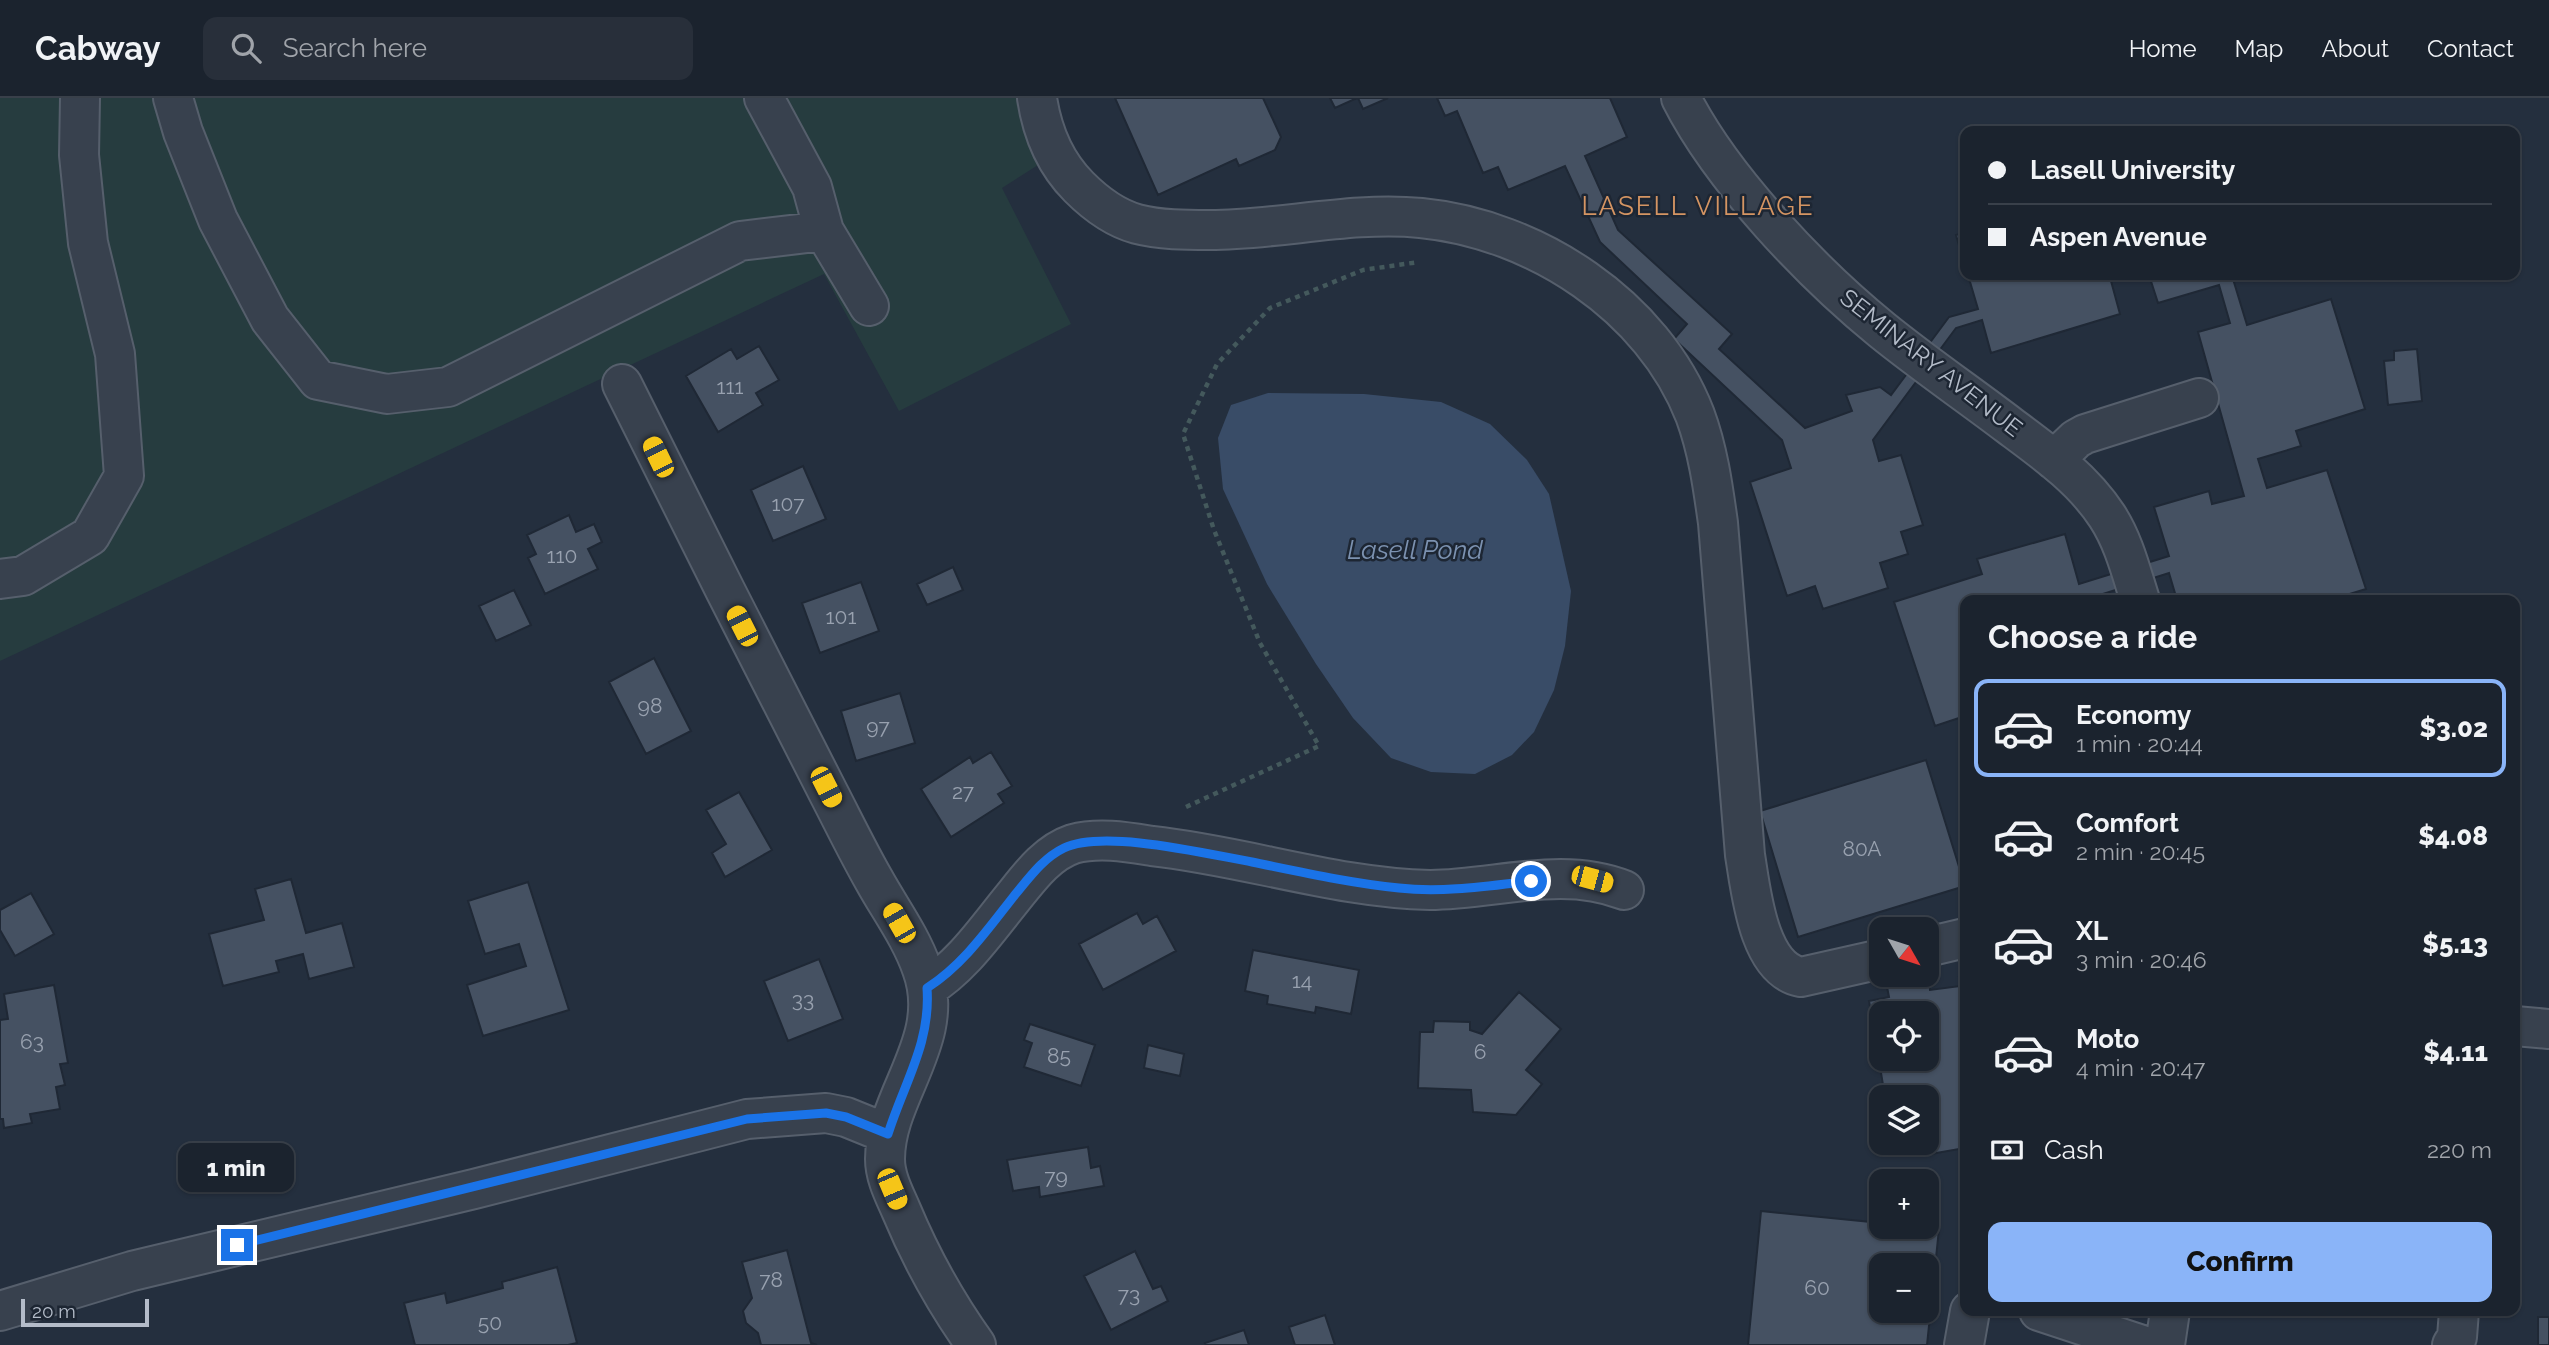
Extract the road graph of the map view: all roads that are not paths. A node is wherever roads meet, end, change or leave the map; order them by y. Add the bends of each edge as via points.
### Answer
1 (80, 98) edge
2 (173, 98) edge
3 (764, 98) edge
4 (1037, 98) edge
5 (1681, 98) edge
6 (824, 231) junction
7 (869, 306) dead end
8 (622, 384) dead end
9 (2199, 398) dead end
10 (2054, 460) junction
11 (0, 579) edge
12 (2138, 595) edge
13 (1624, 890) dead end
14 (1960, 939) edge
15 (1939, 944) edge
16 (1869, 962) edge
17 (927, 988) junction
18 (2520, 1026) edge
19 (2549, 1029) edge
20 (888, 1134) junction
21 (0, 1311) edge
22 (1969, 1316) edge
23 (2054, 1316) edge
24 (2169, 1316) edge
25 (2458, 1316) edge
26 (976, 1345) edge
27 (1964, 1345) edge
28 (2141, 1345) edge
29 (2165, 1345) edge
30 (2452, 1345) edge

1 - 11 street via 79,155 88,243 116,354 124,476 90,536 23,576
2 - 6 street via 218,220 270,319 318,380 387,394 448,387 740,241
3 - 6 street via 812,187
4 - 16 street via 1048,139 1069,175 1098,203 1134,223 1185,230 1384,217 1456,223 1515,242 1587,281 1642,330 1686,395 1710,470 1745,855 1765,939 1777,965 1801,977
5 - 10 street, SEMINARY AVENUE via 1747,195 1836,289 1882,330
6 - 7 street
8 - 17 street via 873,880 912,945
9 - 10 street via 2087,433
10 - 12 street, SEMINARY AVENUE via 2108,518
13 - 17 street via 1572,877 1402,889 1185,849 1084,842 1062,849 1039,867 967,954
14 - 15 street
17 - 20 street via 925,1033
18 - 19 street
20 - 21 street via 826,1113 747,1119 132,1271
20 - 26 street via 885,1162 900,1209 921,1257
22 - 27 street
23 - 28 street
24 - 29 street
25 - 30 street

